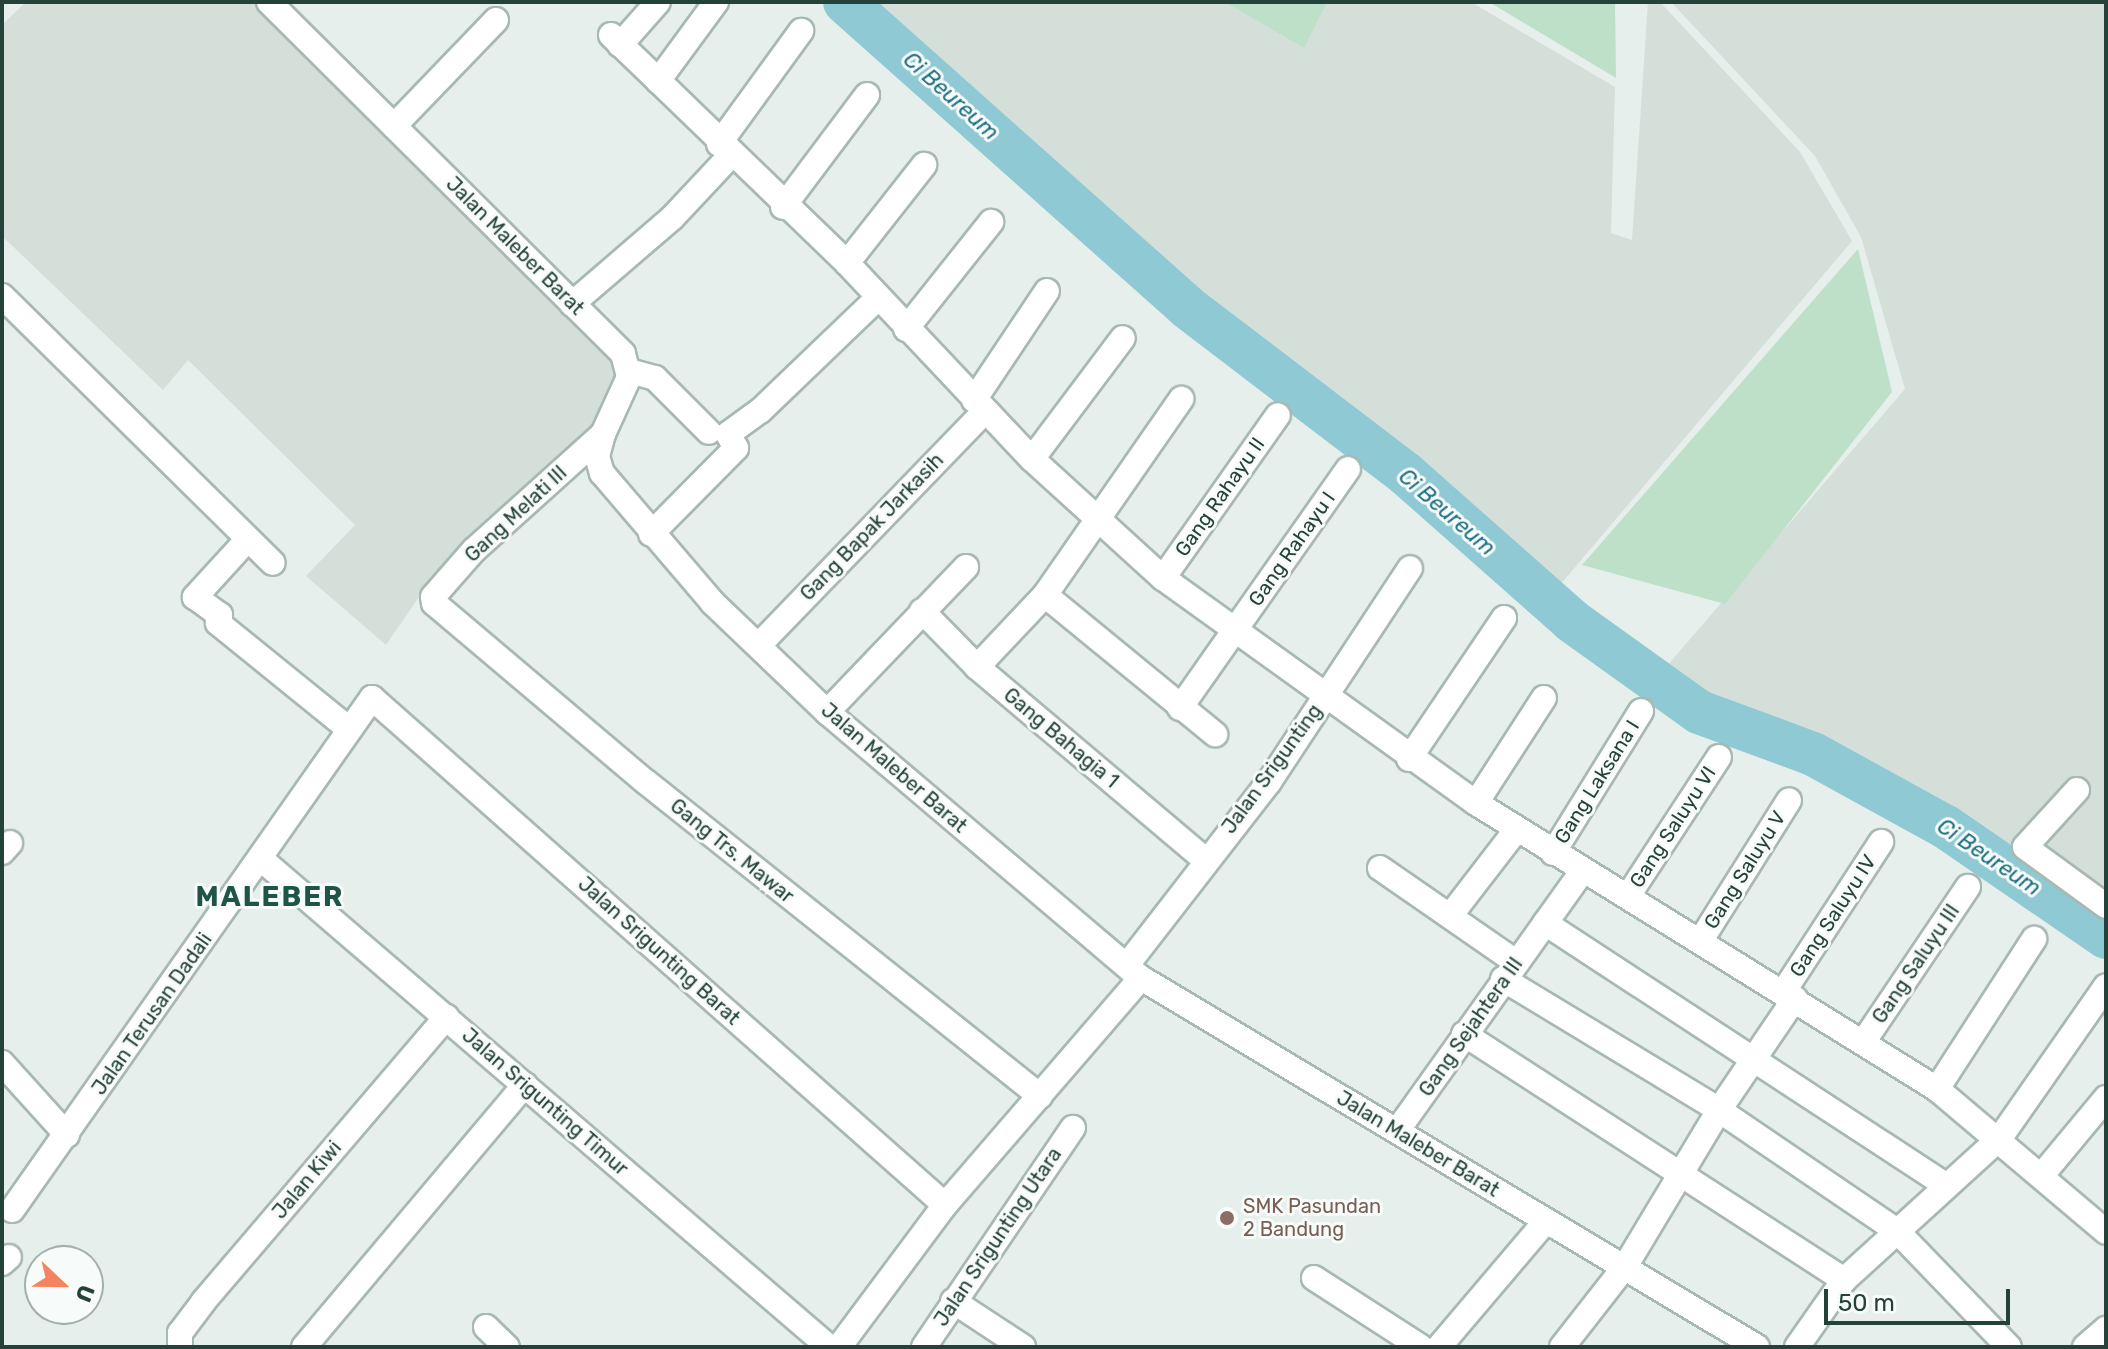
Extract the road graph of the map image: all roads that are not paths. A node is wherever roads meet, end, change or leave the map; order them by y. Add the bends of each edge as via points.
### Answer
1 (269, 2) edge
2 (658, 2) edge
3 (716, 2) edge
4 (496, 20) dead end
5 (801, 31) dead end
6 (658, 81) junction
7 (867, 95) dead end
8 (394, 126) junction
9 (724, 150) junction
10 (924, 165) dead end
11 (783, 207) junction
12 (991, 222) dead end
13 (847, 263) junction
14 (1047, 291) dead end
15 (2, 296) edge
16 (878, 298) junction
17 (572, 304) junction
18 (906, 329) junction
19 (1123, 338) dead end
20 (629, 371) junction
21 (1181, 399) dead end
22 (980, 406) junction
23 (1278, 415) dead end
24 (709, 432) dead end
25 (603, 434) junction
26 (1032, 459) junction
27 (1348, 469) dead end
28 (1099, 521) junction
29 (651, 534) junction
30 (248, 539) junction
31 (273, 563) dead end
32 (966, 567) dead end
33 (1410, 568) dead end
34 (1163, 578) junction
35 (1045, 595) junction
36 (433, 597) joint
37 (922, 611) junction
38 (1504, 618) dead end
39 (1236, 630) junction
40 (759, 645) junction
41 (977, 667) junction
42 (1326, 693) junction
43 (372, 698) joint
44 (1544, 698) dead end
45 (1180, 708) junction
46 (1641, 711) dead end
47 (827, 712) junction
48 (349, 729) junction
49 (1215, 734) dead end
50 (1719, 757) dead end
51 (1409, 759) junction
52 (2077, 790) dead end
53 (1789, 800) dead end
54 (1476, 803) junction
55 (1517, 829) junction
56 (1881, 842) dead end
57 (1553, 853) junction
58 (261, 859) junction
59 (1205, 860) junction
60 (1380, 868) dead end
61 (1583, 870) junction
62 (1968, 887) dead end
63 (1628, 896) junction
64 (2106, 906) edge
65 (1450, 916) junction
66 (1545, 923) junction
67 (2034, 939) dead end
68 (1701, 940) junction
69 (1510, 971) junction
70 (1134, 972) junction
71 (2106, 986) edge
72 (1790, 994) junction
73 (446, 1017) junction
74 (1464, 1034) junction
75 (1864, 1041) junction
76 (1751, 1060) junction
77 (2, 1063) edge
78 (525, 1085) junction
79 (1937, 1089) junction
80 (1040, 1096) junction
81 (2106, 1098) edge
82 (1719, 1110) junction
83 (1073, 1128) dead end
84 (1397, 1131) junction
85 (67, 1135) junction
86 (2000, 1138) junction
87 (1679, 1174) junction
88 (2042, 1175) junction
89 (1946, 1185) junction
90 (945, 1205) junction
91 (12, 1210) dead end
92 (1546, 1221) junction
93 (1897, 1231) junction
94 (2106, 1232) edge
95 (1626, 1265) junction
96 (1314, 1278) dead end
97 (1844, 1280) junction
98 (953, 1301) junction
99 (486, 1327) dead end
100 (2106, 1329) edge
101 (180, 1347) edge
102 (304, 1347) edge
103 (507, 1347) edge
104 (829, 1347) edge
105 (839, 1347) edge
106 (924, 1347) edge
107 (1023, 1347) edge
108 (1421, 1347) edge
109 (1439, 1347) edge
110 (1562, 1347) edge
111 (1757, 1347) edge
112 (1797, 1347) edge
113 (2009, 1347) edge
114 (2085, 1347) edge

1 - 8 street, Jalan Maleber Barat
2 - 6 street via 616,40
3 - 6 street
4 - 8 street
5 - 9 street
6 - 9 street
7 - 11 street
8 - 17 street, Jalan Maleber Barat
9 - 11 street
9 - 17 street via 672,218
10 - 13 street
11 - 13 street
12 - 18 street
13 - 16 street
14 - 22 street, Gang Bapak Jarkasih
15 - 30 street
16 - 18 street
16 - 29 street via 760,411 728,434 736,448
17 - 20 street, Jalan Maleber Barat via 623,354
18 - 22 street
19 - 26 street
20 - 24 street via 655,378
20 - 25 street, Jalan Maleber Barat
21 - 28 street
22 - 26 street
22 - 40 street, Gang Bapak Jarkasih
23 - 34 street, Gang Rahayu II
25 - 29 street, Jalan Maleber Barat via 597,456 602,473
25 - 36 street, Gang Melati III via 474,550
26 - 28 street
27 - 39 street, Gang Rahayu I
28 - 34 street
28 - 35 street
29 - 40 street, Jalan Maleber Barat
30 - 31 street
30 - 48 street via 195,597 220,615 218,623
32 - 37 street
33 - 42 street, Jalan Srigunting
34 - 39 street
35 - 41 street
35 - 45 street
36 - 80 street, Gang Trs. Mawar via 445,613 646,782
37 - 41 street, Gang Bahagia 1
37 - 47 street
38 - 51 street
39 - 42 street
39 - 45 street, Gang Rahayu I
40 - 47 street, Jalan Maleber Barat
41 - 59 street, Gang Bahagia 1
42 - 51 street
42 - 59 street, Jalan Srigunting via 1269,782
43 - 48 street, Jalan Terusan Dadali
43 - 90 street, Jalan Srigunting Barat
44 - 54 street
45 - 49 street
46 - 57 street, Gang Laksana I
47 - 70 street, Jalan Maleber Barat
48 - 58 street, Jalan Terusan Dadali
50 - 63 street, Gang Saluyu VI
51 - 54 street
52 - 64 street via 2025,847
53 - 68 street, Gang Saluyu V
54 - 55 street
55 - 57 street
55 - 65 street
56 - 72 street, Gang Saluyu IV
57 - 61 street
58 - 73 street, Jalan Srigunting Timur
58 - 85 street, Jalan Terusan Dadali
59 - 70 street, Jalan Srigunting
60 - 65 street
61 - 63 street
61 - 66 street, Gang Sejahtera III
62 - 75 street, Gang Saluyu III
63 - 68 street
65 - 69 street
66 - 69 street, Gang Sejahtera III
66 - 76 street
67 - 79 street
68 - 72 street
69 - 74 street, Gang Sejahtera III
69 - 82 street
70 - 80 street, Jalan Srigunting
70 - 84 street, Jalan Maleber Barat
71 - 86 street
72 - 75 street
72 - 76 street, Gang Saluyu IV
73 - 78 street, Jalan Srigunting Timur
73 - 101 street, Jalan Kiwi via 203,1302 180,1333
74 - 84 street, Gang Sejahtera III
74 - 87 street
75 - 79 street
76 - 82 street, Gang Saluyu IV
76 - 89 street
77 - 85 street
78 - 102 street
78 - 104 street, Jalan Srigunting Timur
79 - 86 street
80 - 90 street, Jalan Srigunting
81 - 88 street
82 - 87 street, Gang Saluyu IV
82 - 93 street
83 - 98 street, Jalan Srigunting Utara
84 - 92 street, Jalan Maleber Barat
85 - 91 street, Jalan Terusan Dadali
86 - 88 street
86 - 89 street
87 - 95 street, Gang Saluyu IV
87 - 97 street
88 - 94 street
89 - 93 street
90 - 105 street, Jalan Srigunting
92 - 95 street, Jalan Maleber Barat
92 - 109 street
93 - 97 street
93 - 113 street
95 - 110 street, Gang Saluyu IV
95 - 111 street, Jalan Maleber Barat
96 - 108 street
97 - 112 street
98 - 106 street, Jalan Srigunting Utara
98 - 107 street
99 - 103 street
100 - 114 street

